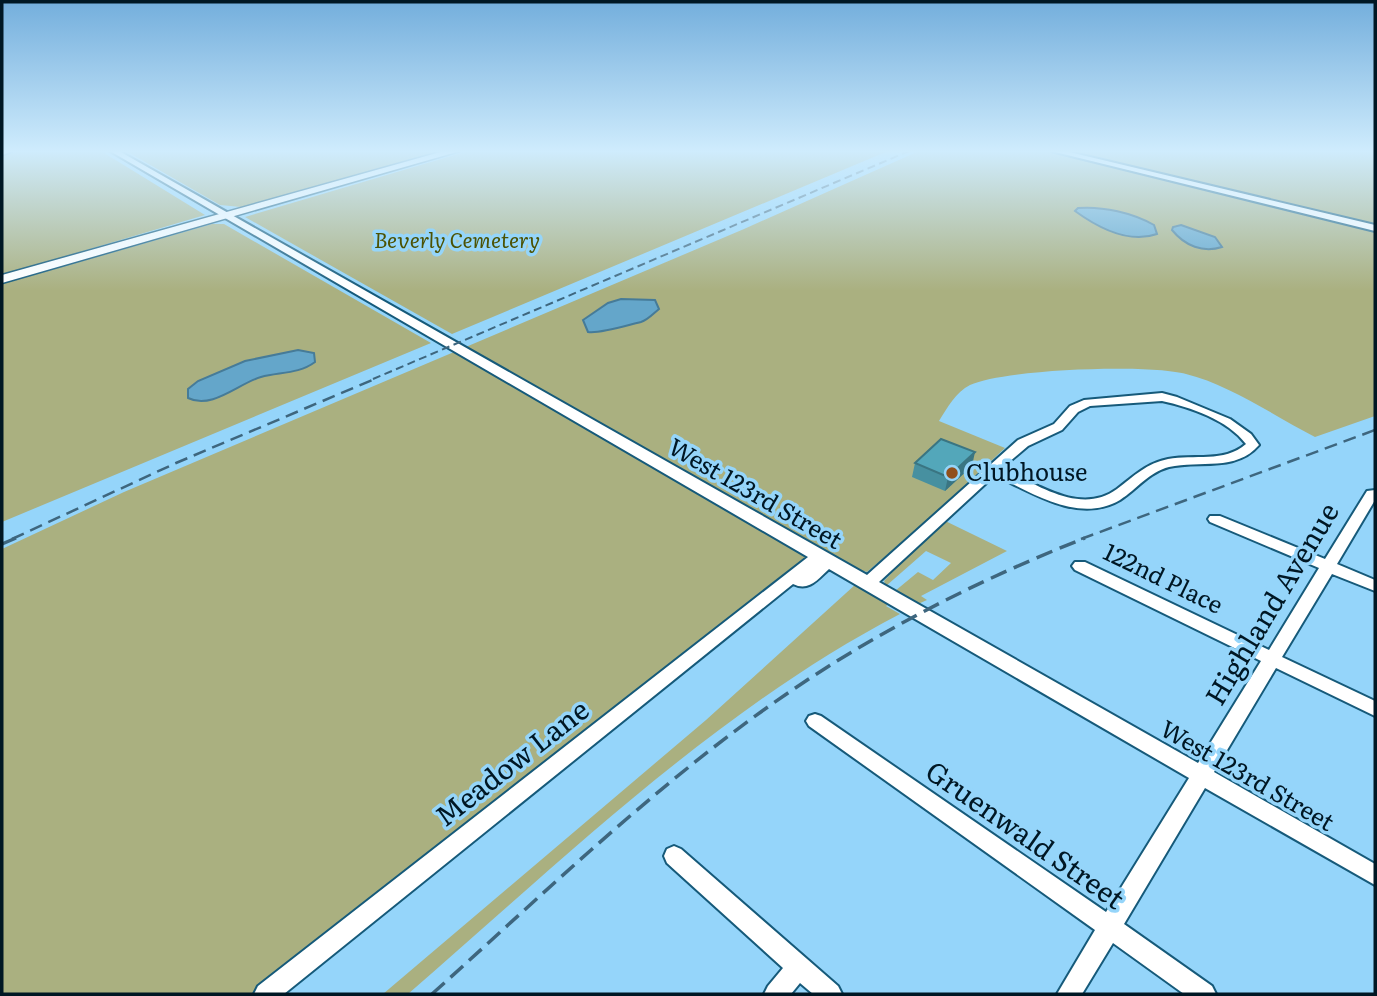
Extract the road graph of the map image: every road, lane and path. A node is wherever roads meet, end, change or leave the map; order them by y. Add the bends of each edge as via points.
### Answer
1 (193, 197) edge
2 (291, 197) edge
3 (1248, 197) edge
4 (225, 216) junction
5 (1375, 228) edge
6 (2, 279) edge
7 (993, 469) junction
8 (1374, 494) edge
9 (1215, 519) dead end
10 (824, 559) junction
11 (1080, 566) dead end
12 (1327, 566) junction
13 (867, 584) junction
14 (1375, 586) edge
15 (1272, 658) junction
16 (1375, 709) edge
17 (815, 720) dead end
18 (1201, 775) junction
19 (674, 856) dead end
20 (1375, 875) edge
21 (1108, 928) junction
22 (799, 967) junction
23 (266, 994) edge
24 (776, 994) edge
25 (830, 994) edge
26 (1069, 994) edge
27 (1204, 994) edge

1 - 4 street, West 123rd Street
2 - 4 main road
3 - 5 street
4 - 6 main road
4 - 10 street, West 123rd Street
7 - 7 street via 1023,443 1058,427 1074,409 1112,400 1180,400 1248,435 1253,445 1239,456 1157,466 1119,497 1097,504 1068,502
7 - 13 street
8 - 12 street, Highland Avenue
9 - 12 street
10 - 13 street, West 123rd Street
10 - 23 street, Meadow Lane
11 - 15 street, 122nd Place
12 - 14 street
12 - 15 street, Highland Avenue
13 - 18 street, West 123rd Street
15 - 16 street, 122nd Place
15 - 18 street, Highland Avenue
17 - 21 street, Gruenwald Street
18 - 20 street, West 123rd Street
18 - 21 street, Highland Avenue
19 - 22 street
21 - 26 street, Highland Avenue
21 - 27 street, Gruenwald Street
22 - 24 street
22 - 25 street

